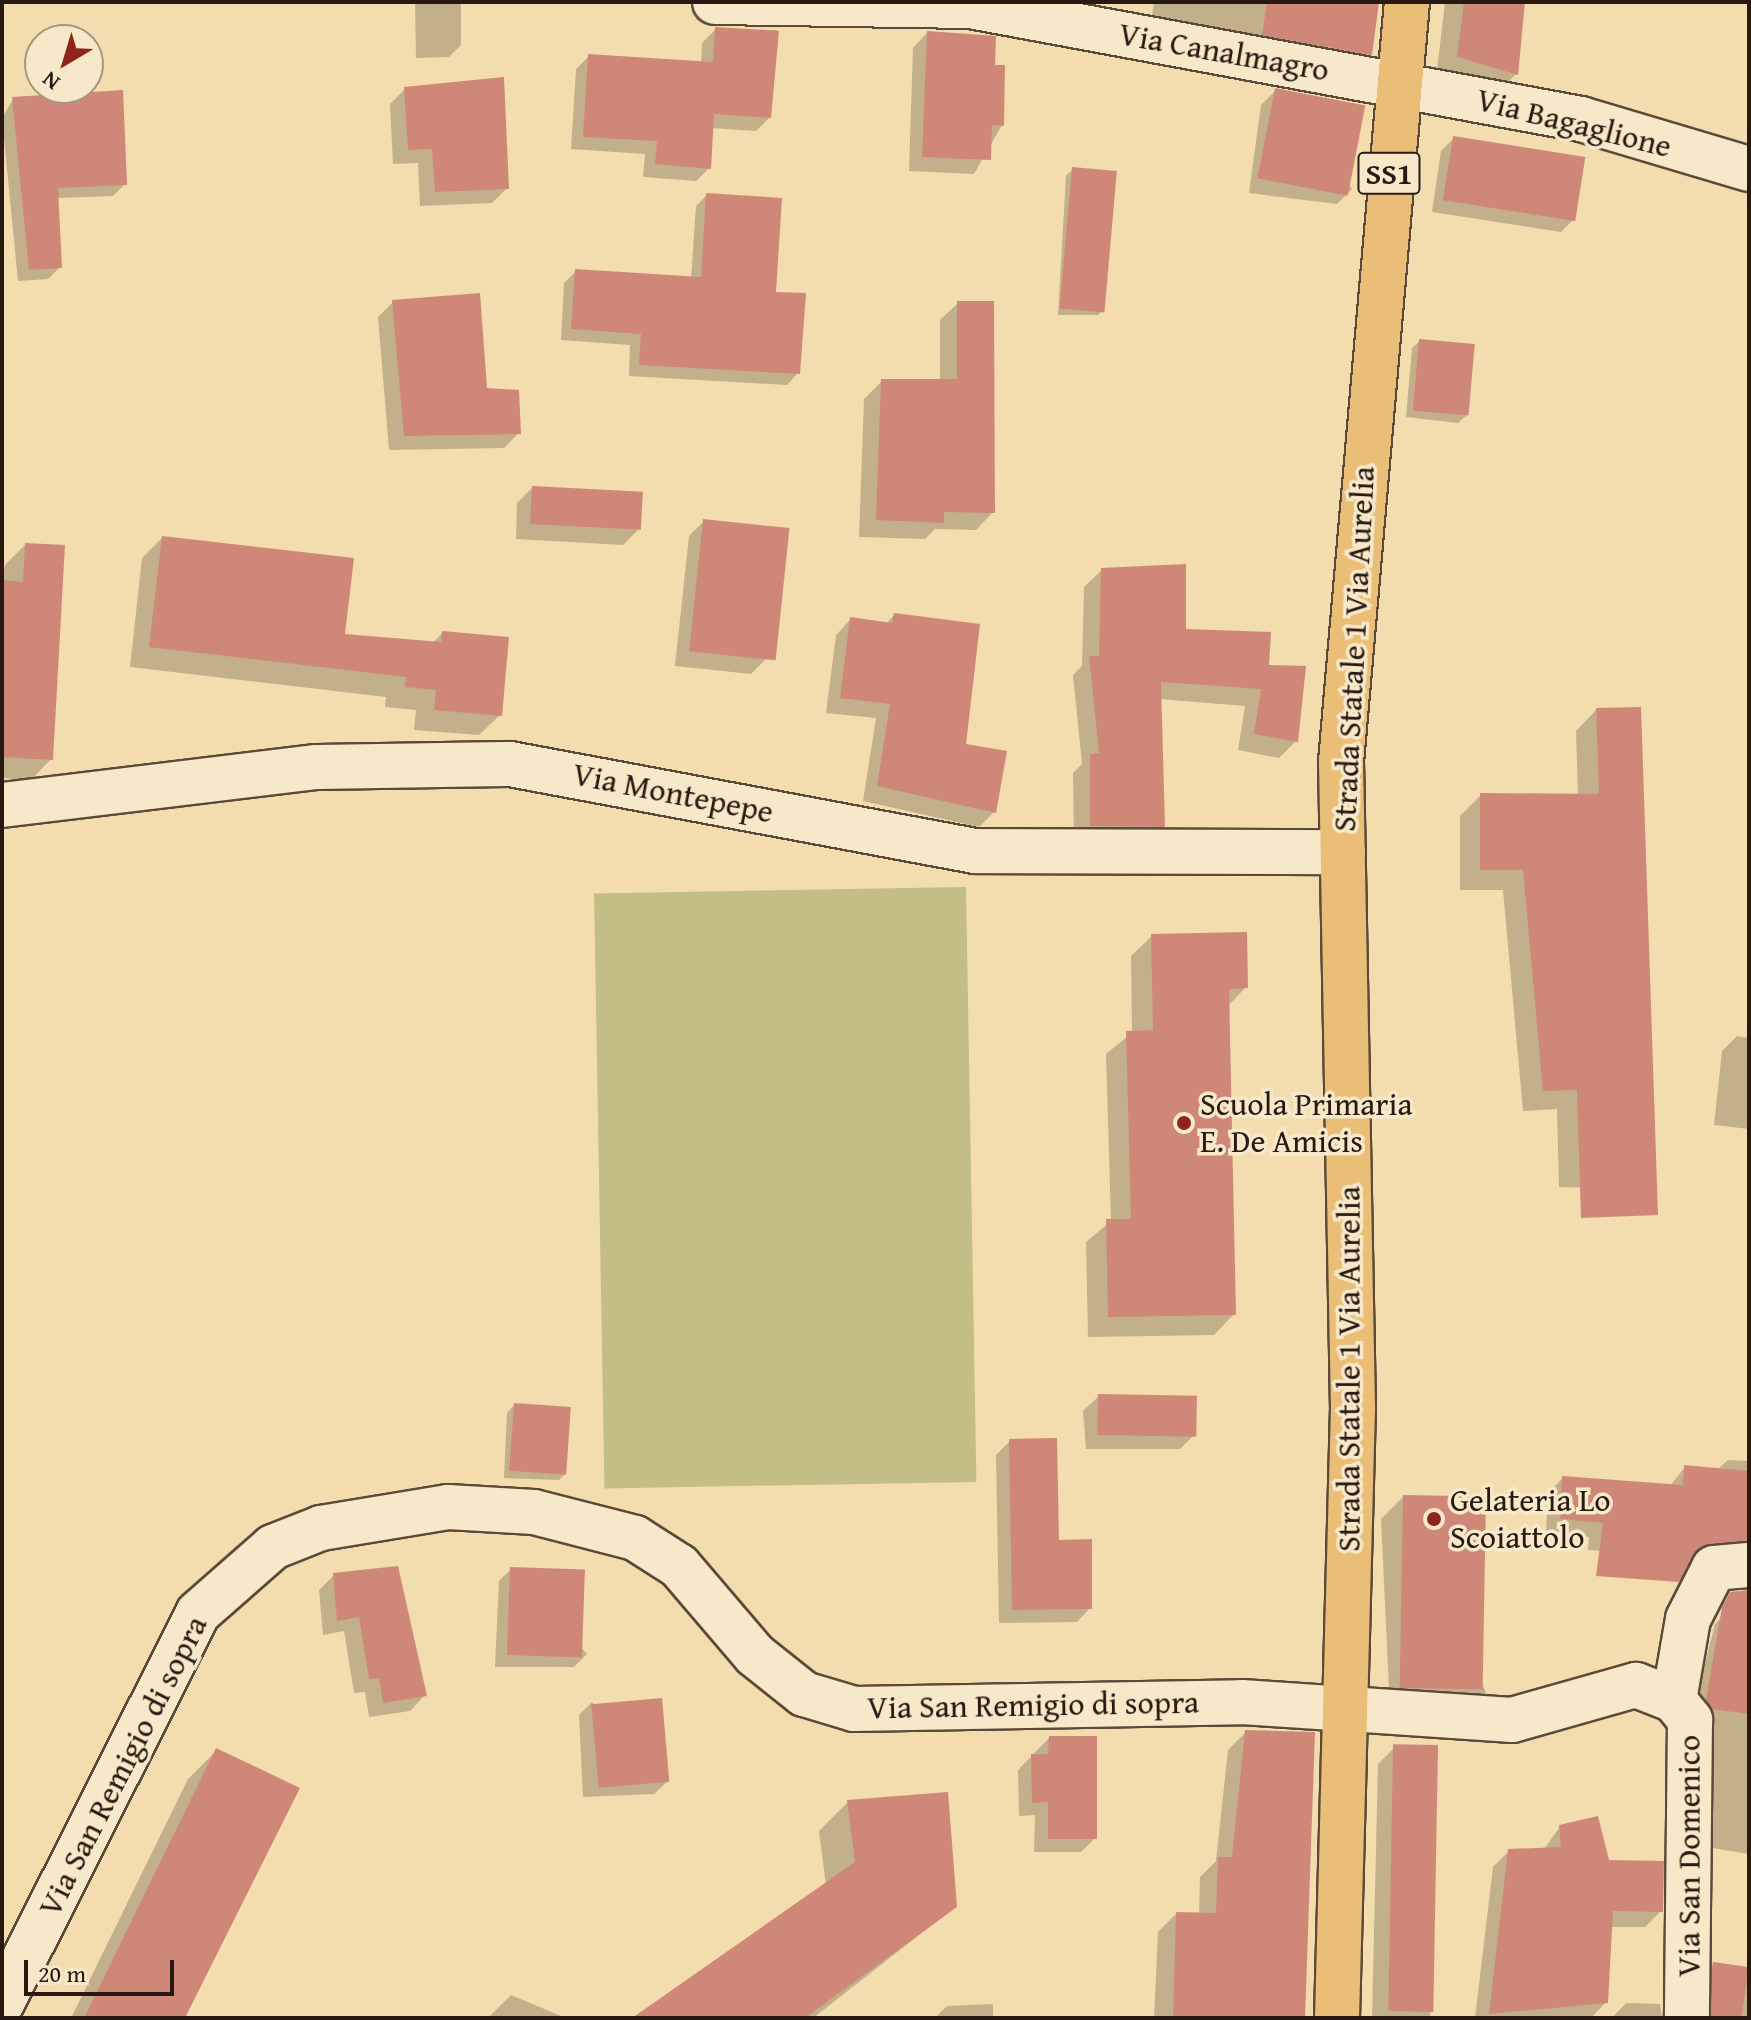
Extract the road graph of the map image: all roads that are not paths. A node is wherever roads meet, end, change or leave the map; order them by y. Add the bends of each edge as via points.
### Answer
1 (715, 2) edge
2 (1407, 2) edge
3 (1398, 83) junction
4 (1749, 169) edge
5 (2, 805) edge
6 (1343, 852) junction
7 (1749, 1565) edge
8 (1674, 1700) junction
9 (1348, 1707) junction
10 (2, 2003) edge
11 (1337, 2018) edge
12 (1687, 2018) edge

1 - 3 street, Via Canalmagro via 970,6
2 - 3 main road, Strada Statale 1 Via Aurelia / SS1
3 - 4 street, Via Bagaglione via 1581,119
3 - 6 main road, Strada Statale 1 Via Aurelia / SS1 via 1341,762
5 - 6 street, Via Montepepe via 158,792 317,767 510,764 975,851
6 - 9 main road, Strada Statale 1 Via Aurelia / SS1 via 1353,1409
7 - 8 street via 1714,1568 1688,1619
8 - 9 street, Via San Remigio di sopra via 1636,1685 1512,1720
8 - 12 street, Via San Domenico via 1690,1720
9 - 10 street, Via San Remigio di sopra via 1231,1702 854,1709 804,1694 755,1655 679,1566 635,1538 534,1512 448,1507 321,1528 273,1547 198,1613
9 - 11 main road, Strada Statale 1 Via Aurelia / SS1

